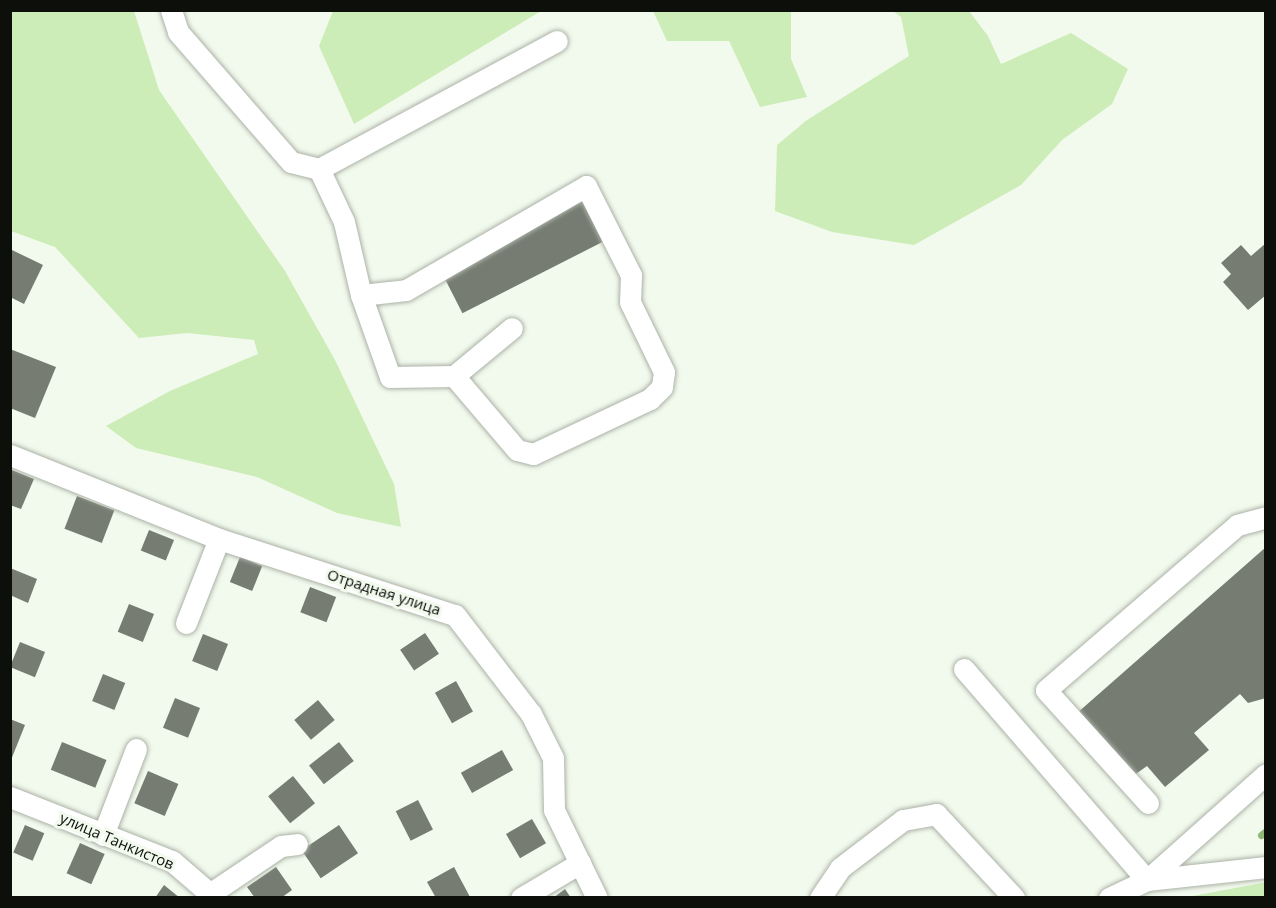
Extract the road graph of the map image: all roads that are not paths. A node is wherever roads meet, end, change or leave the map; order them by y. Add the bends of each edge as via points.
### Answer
1 (171, 10) edge
2 (556, 41) dead end
3 (319, 169) junction
4 (361, 295) junction
5 (512, 328) dead end
6 (454, 376) junction
7 (10, 455) edge
8 (1266, 518) edge
9 (219, 539) junction
10 (186, 623) dead end
11 (964, 669) dead end
12 (136, 749) dead end
13 (1266, 774) edge
14 (10, 797) edge
15 (1148, 803) dead end
16 (103, 835) junction
17 (297, 844) dead end
18 (580, 863) junction
19 (1266, 867) edge
20 (1147, 880) junction
21 (213, 895) edge
22 (521, 897) edge
23 (597, 897) edge
24 (820, 897) edge
25 (1014, 897) edge
26 (1109, 897) edge

1 - 3 street via 178,32 291,162
2 - 3 street
3 - 4 street via 344,222
4 - 6 street via 390,377
4 - 6 street via 406,290 586,186 631,275 630,302 664,372 662,387 650,399 533,454 517,450
5 - 6 street
7 - 9 street, Отрадная улица
8 - 15 street via 1237,525 1046,690
9 - 10 street
9 - 18 street, Отрадная улица via 455,615 531,714 553,758 554,810
11 - 20 street
12 - 16 street
13 - 20 street
14 - 16 street, улица Танкистов
16 - 21 street, улица Танкистов via 172,861
17 - 21 street via 281,846
18 - 22 street
18 - 23 street, Отрадная улица
19 - 20 street
20 - 26 street
24 - 25 street via 840,868 903,820 936,814

